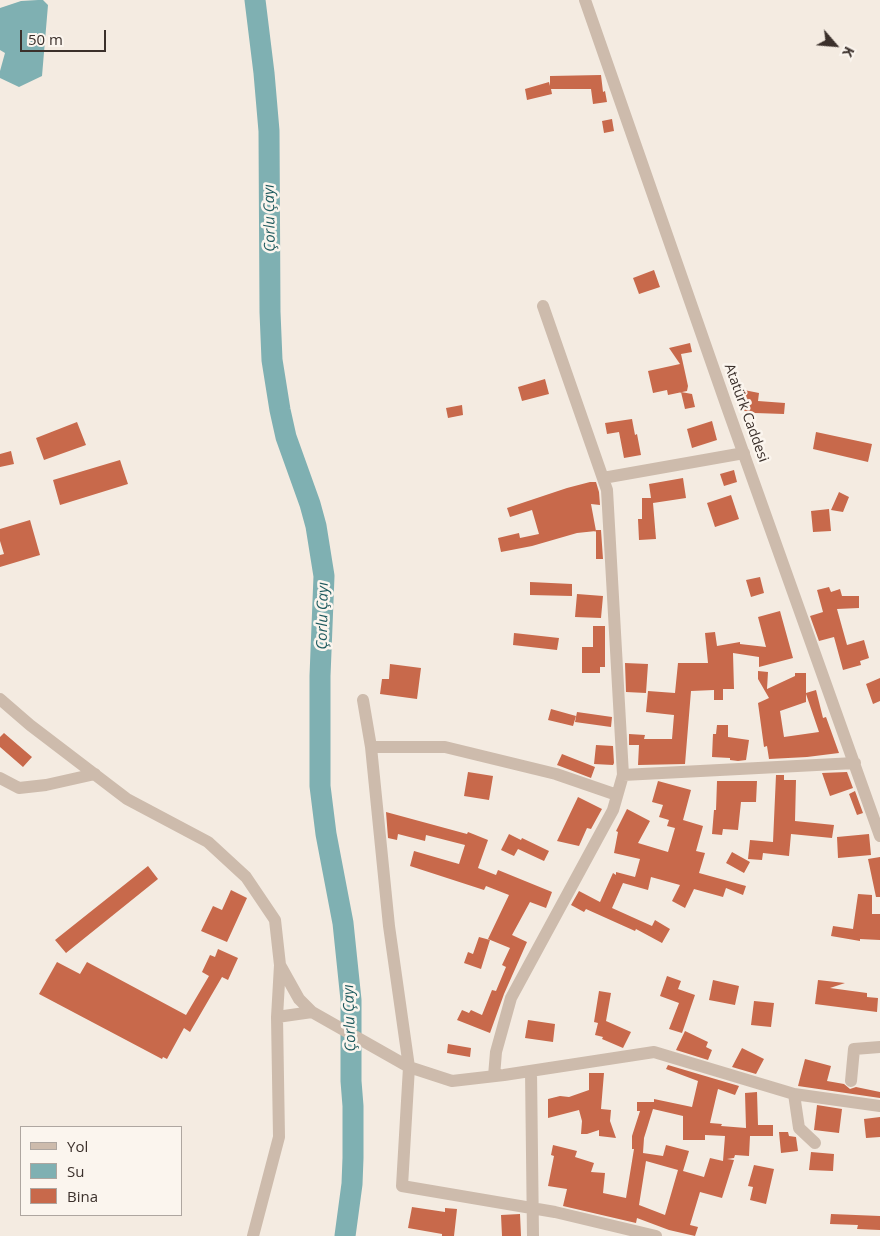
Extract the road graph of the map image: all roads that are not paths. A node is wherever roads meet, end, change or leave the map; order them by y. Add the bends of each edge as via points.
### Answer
1 (585, 0) edge
2 (542, 306) dead end
3 (744, 453) junction
4 (603, 478) junction
5 (0, 699) edge
6 (363, 700) dead end
7 (370, 747) junction
8 (855, 763) junction
9 (95, 774) junction
10 (0, 778) edge
11 (620, 785) junction
12 (880, 836) edge
13 (280, 965) junction
14 (312, 1012) junction
15 (277, 1017) junction
16 (880, 1047) edge
17 (409, 1067) junction
18 (530, 1071) junction
19 (494, 1076) junction
20 (851, 1081) dead end
21 (794, 1094) junction
22 (880, 1106) edge
23 (815, 1143) dead end
24 (532, 1208) junction
25 (253, 1236) edge
26 (533, 1236) edge
27 (656, 1236) edge

1 - 3 street, Atatürk Caddesi
2 - 4 street
3 - 4 street
3 - 8 street, Atatürk Caddesi
4 - 11 street via 607,490
5 - 9 street
6 - 7 street
7 - 11 street via 445,747 556,774 601,790
7 - 17 street via 389,926
8 - 11 street
8 - 12 street, Atatürk Caddesi
9 - 10 street via 19,788
9 - 13 street via 127,799 208,842 246,877 275,920
11 - 19 street via 613,810 512,998 496,1052
13 - 14 street via 299,999
13 - 15 street
14 - 15 street
14 - 17 street
15 - 25 street via 279,1137
16 - 20 street via 854,1049
17 - 19 street via 452,1081
17 - 24 street via 402,1186
18 - 19 street
18 - 21 street via 654,1052
18 - 24 street
21 - 22 street
21 - 23 street via 799,1128
24 - 26 street
24 - 27 street

